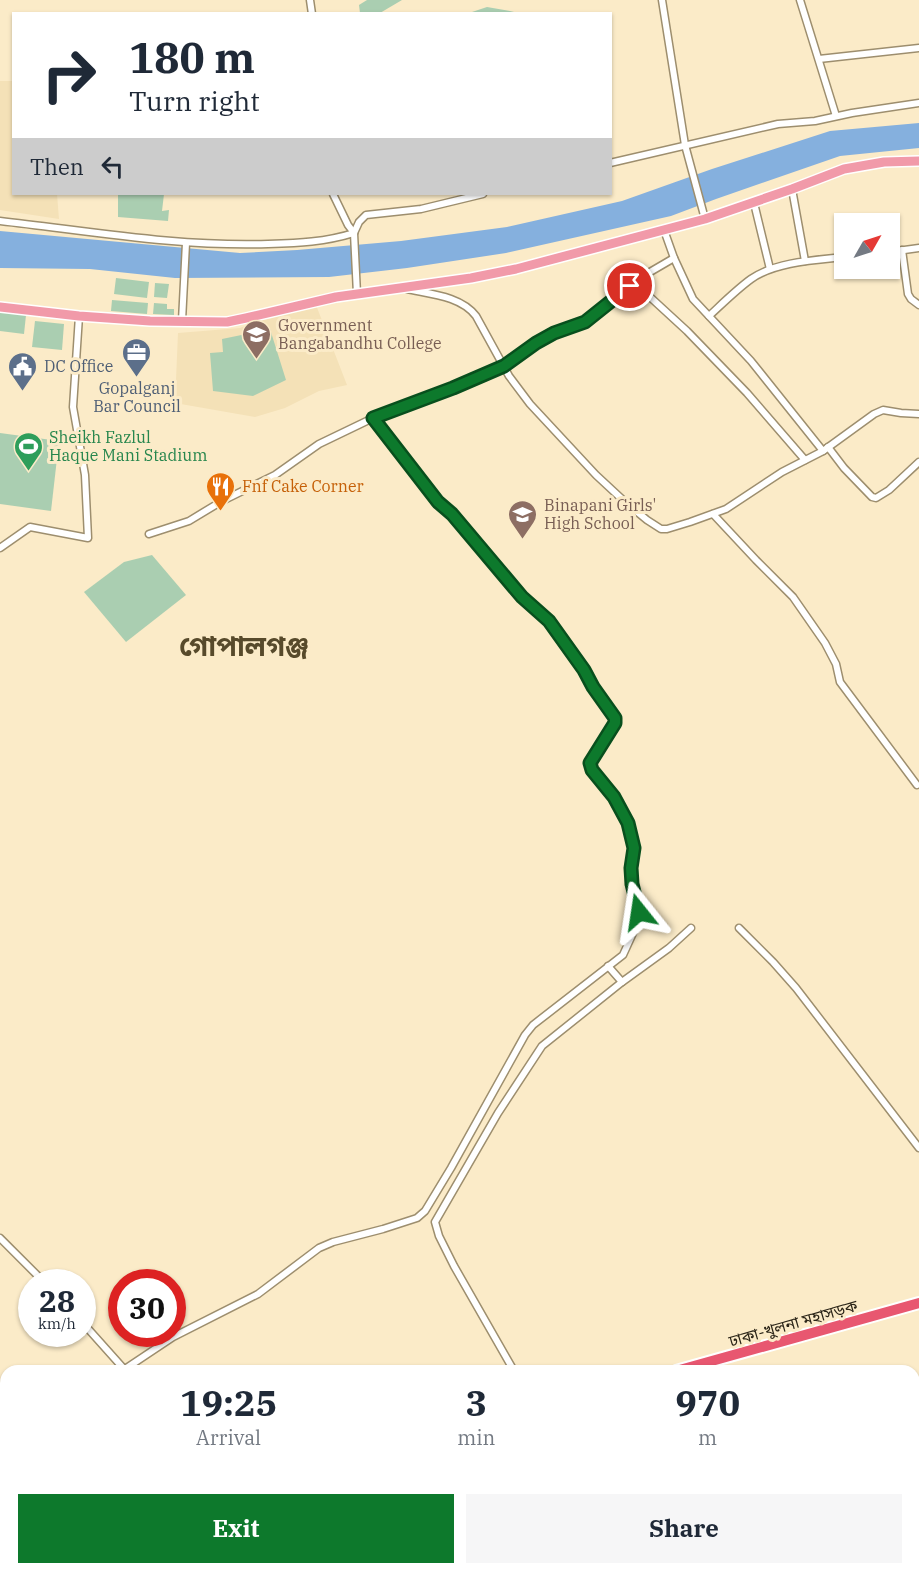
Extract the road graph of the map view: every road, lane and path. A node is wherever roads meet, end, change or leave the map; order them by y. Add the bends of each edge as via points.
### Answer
1 (662, 0) edge
2 (800, 0) edge
3 (919, 48) edge
4 (819, 58) junction
5 (919, 103) edge
6 (836, 116) junction
7 (685, 145) junction
8 (919, 161) edge
9 (612, 163) edge
10 (792, 189) junction
11 (333, 195) edge
12 (479, 195) edge
13 (754, 203) junction
14 (705, 219) junction
15 (0, 221) edge
16 (664, 230) junction
17 (354, 235) junction
18 (186, 243) junction
19 (919, 248) edge
20 (902, 250) joint
21 (834, 257) edge
22 (674, 258) junction
23 (805, 261) junction
24 (770, 269) junction
25 (630, 286) junction
26 (400, 288) junction
27 (357, 294) junction
28 (919, 305) edge
29 (0, 307) edge
30 (79, 315) junction
31 (709, 316) junction
32 (182, 321) junction
33 (504, 366) junction
34 (919, 414) edge
35 (373, 418) junction
36 (826, 449) junction
37 (805, 460) junction
38 (919, 462) edge
39 (713, 514) junction
40 (149, 534) dead end
41 (0, 548) edge
42 (917, 785) dead end
43 (691, 928) dead end
44 (739, 928) dead end
45 (609, 967) junction
46 (621, 981) junction
47 (919, 1148) edge
48 (425, 1211) junction
49 (434, 1221) junction
50 (0, 1238) edge
51 (31, 1269) edge
52 (919, 1303) edge
53 (96, 1338) edge
54 (119, 1365) edge
55 (131, 1365) edge
56 (511, 1365) edge
57 (697, 1365) edge

1 - 7 street
2 - 4 street
3 - 4 street
4 - 6 street
5 - 6 street
6 - 7 street via 778,124
7 - 9 street
7 - 14 street
8 - 10 main road via 855,167
10 - 13 main road
10 - 23 street
11 - 17 street
12 - 17 street via 421,209 366,215
13 - 14 main road
13 - 24 street
14 - 16 main road
15 - 18 street
16 - 22 street
16 - 26 main road via 471,278
17 - 18 street via 309,243
17 - 27 street
18 - 32 street
19 - 20 street
20 - 28 street via 908,294
21 - 23 street
22 - 25 street
22 - 31 street via 693,299
23 - 24 street
24 - 31 street via 752,278
25 - 33 street via 585,322 554,333
25 - 37 street via 650,297 687,331
26 - 27 main road
26 - 33 street via 446,298 471,310
27 - 32 main road via 226,322
29 - 30 main road
30 - 32 main road
30 - 41 street via 73,407 85,475 88,538 30,527
31 - 36 street
33 - 35 street
33 - 39 street via 530,404 559,436 647,520 661,529
34 - 36 street via 883,410
35 - 40 street via 319,444 275,475 189,521
35 - 45 street via 438,502 522,597 549,621 615,718 590,763 628,823 634,848 632,884 639,912 623,955
36 - 37 street
36 - 38 street via 876,498
37 - 39 street
39 - 42 street via 798,605 825,643 840,682
43 - 46 street
44 - 47 street via 796,988
45 - 46 street
45 - 48 street via 525,1035
46 - 49 street via 542,1046
48 - 49 street
48 - 55 street via 417,1218 320,1248 258,1294 173,1337
49 - 56 street via 454,1266
50 - 51 street
52 - 57 highway, ঢাকা-খুলনা মহাসড়ক
53 - 54 street

